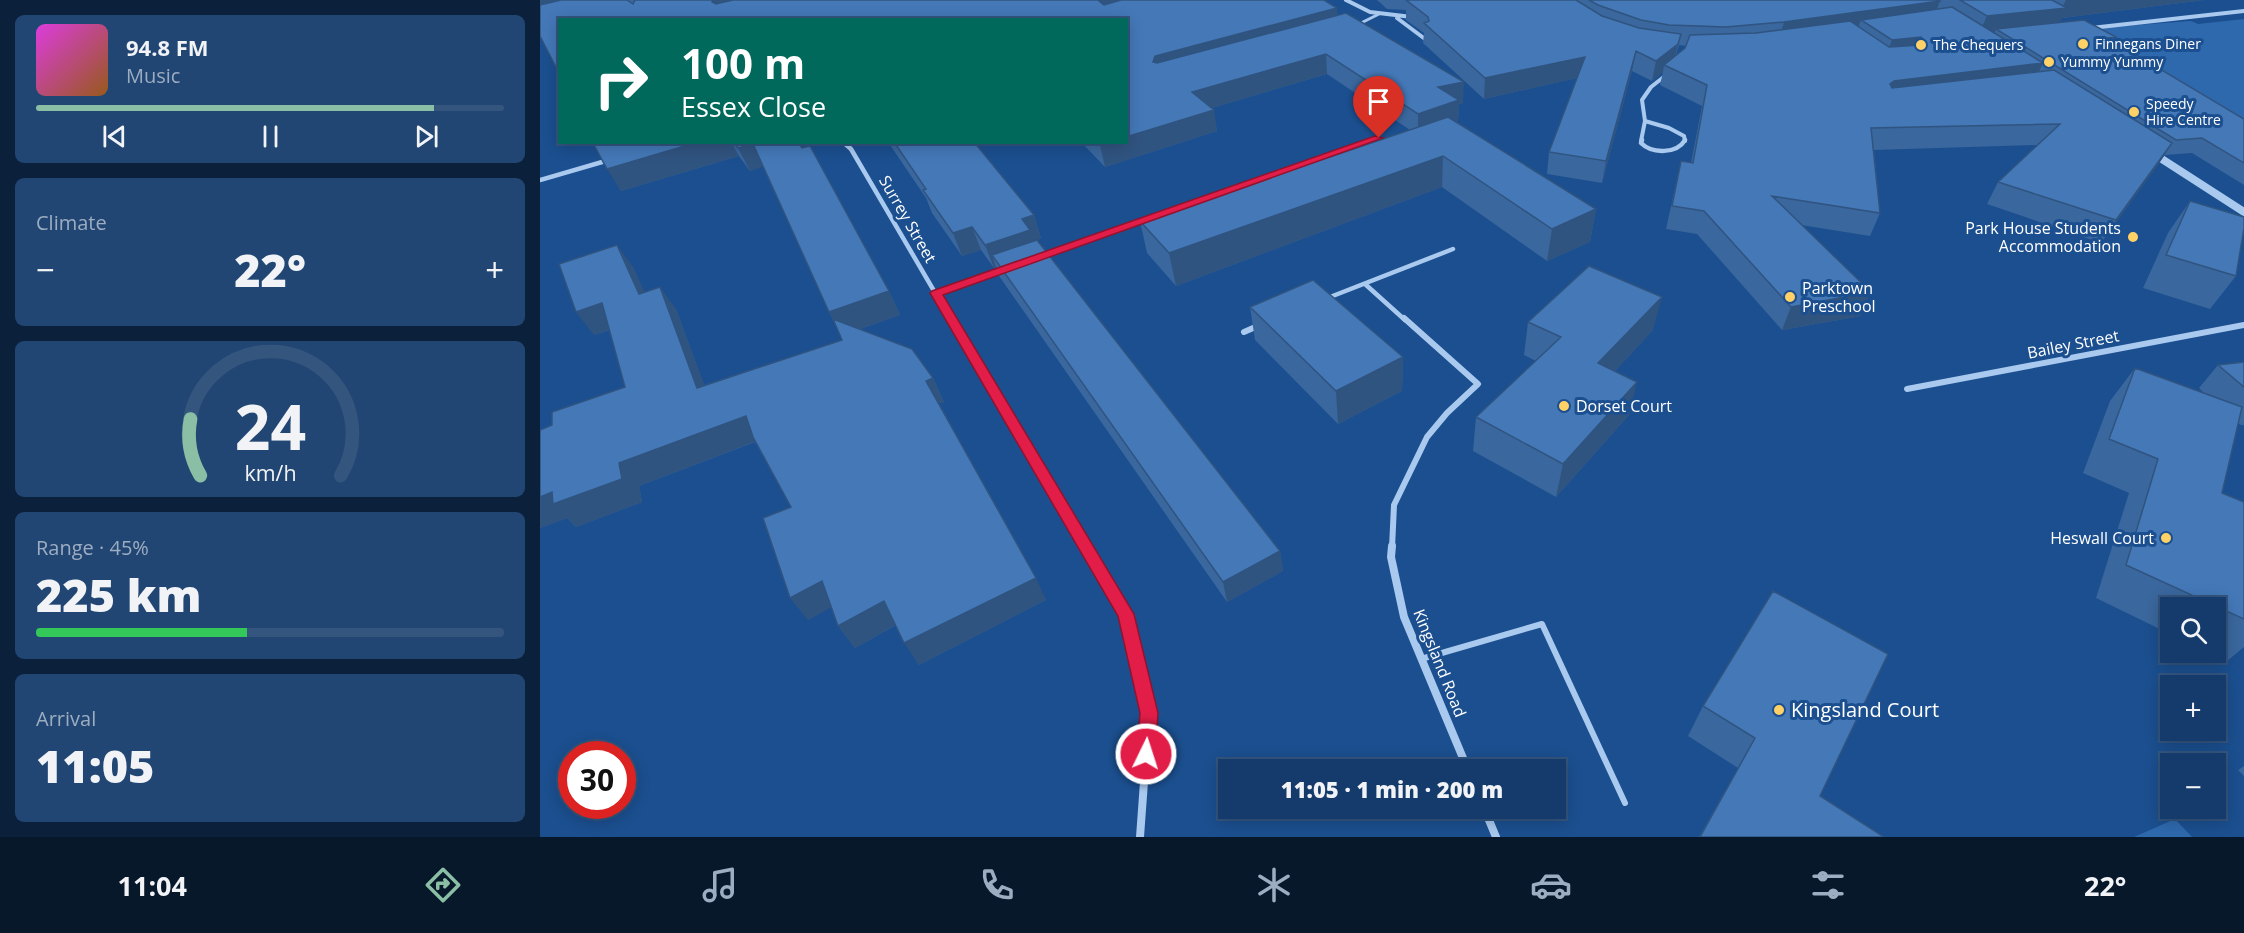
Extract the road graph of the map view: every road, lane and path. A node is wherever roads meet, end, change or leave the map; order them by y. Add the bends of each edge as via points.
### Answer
1 (1346, 0) edge
2 (2244, 11) edge
3 (1379, 14) junction
4 (1395, 17) junction
5 (1417, 18) edge
6 (1348, 28) edge
7 (2081, 29) edge
8 (1425, 39) edge
9 (1669, 73) edge
10 (1645, 121) junction
11 (1379, 138) edge
12 (845, 144) edge
13 (2148, 150) edge
14 (616, 158) edge
15 (540, 180) edge
16 (1188, 205) edge
17 (2242, 209) edge
18 (1154, 216) edge
19 (1453, 249) dead end
20 (1034, 259) edge
21 (1012, 267) edge
22 (1365, 284) junction
23 (936, 293) junction
24 (1321, 301) edge
25 (1266, 323) edge
26 (2244, 325) edge
27 (1244, 332) dead end
28 (1907, 389) dead end
29 (1421, 658) junction
30 (1463, 759) edge
31 (1625, 803) dead end
32 (1489, 819) edge
33 (1140, 837) edge
34 (1496, 837) edge

1 - 3 street
2 - 7 street
3 - 4 street
3 - 6 lane
4 - 5 street
4 - 8 street
9 - 10 street via 1642,100
10 - 10 street via 1641,143 1647,149 1667,152 1685,141 1678,132
11 - 16 street
12 - 23 street, Surrey Street
13 - 17 street
14 - 15 street
18 - 20 street
19 - 22 street
21 - 23 street
22 - 24 street
22 - 29 street, Kingsland Road via 1478,384 1427,437 1394,505 1391,557 1404,617
23 - 33 street, Surrey Street via 1126,614 1149,713
25 - 27 street
26 - 28 street, Bailey Street
29 - 30 street, Kingsland Road
29 - 31 lane via 1542,624
32 - 34 street

